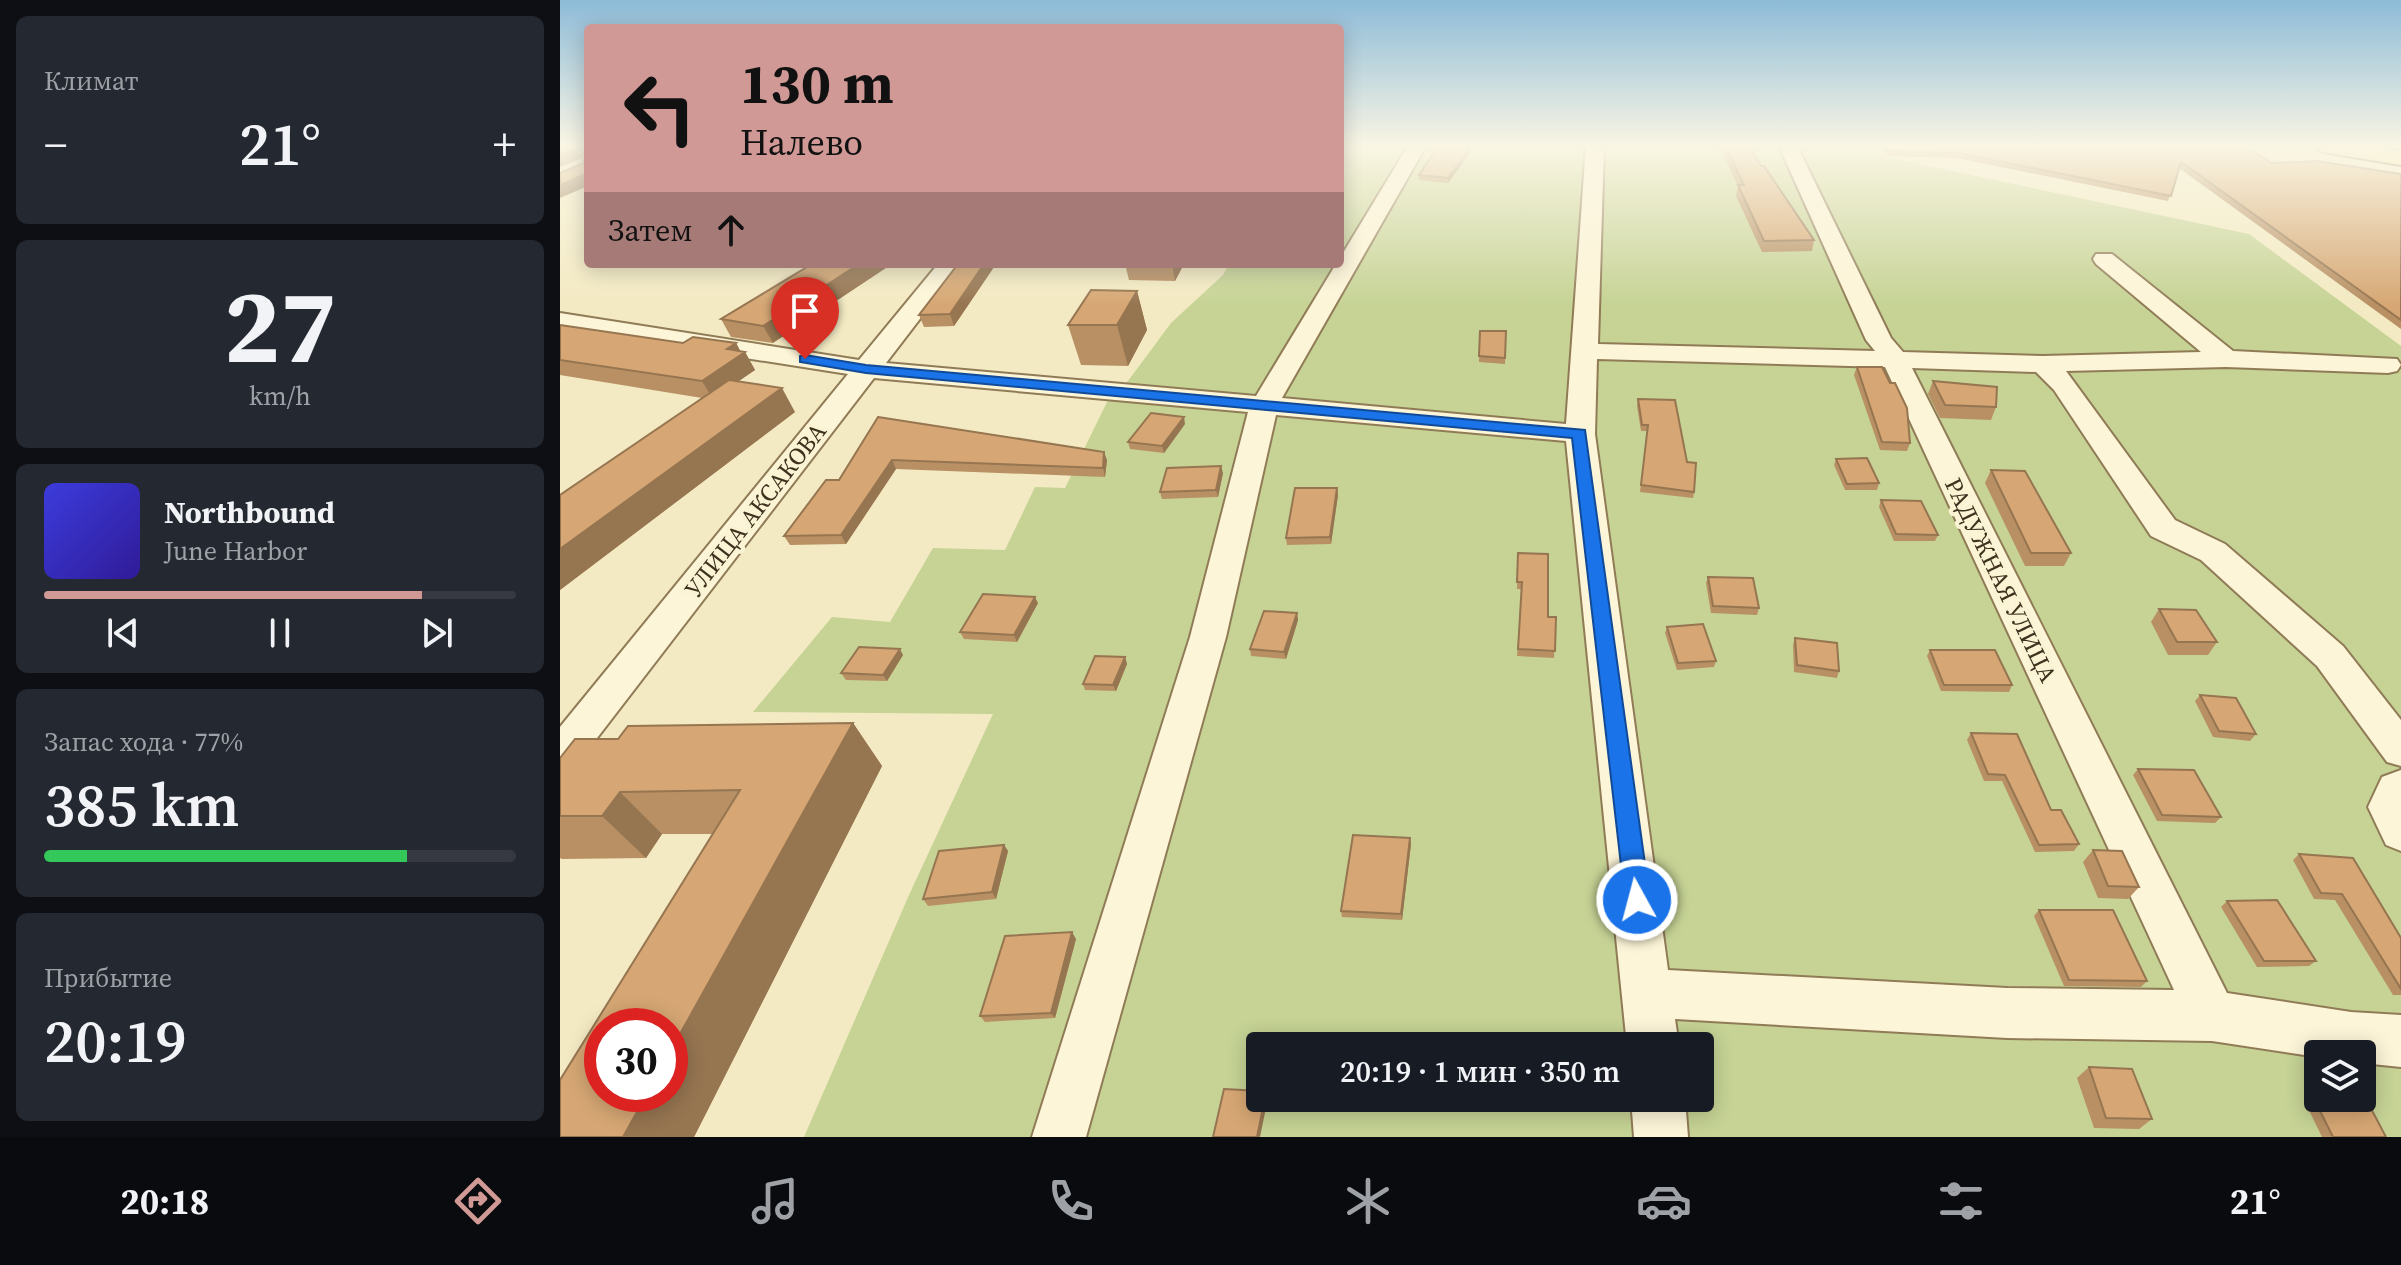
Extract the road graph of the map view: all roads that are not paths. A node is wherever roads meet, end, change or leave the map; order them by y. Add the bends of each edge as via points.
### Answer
1 (1386, 199) edge
2 (1592, 199) edge
3 (1813, 199) edge
4 (2104, 259) dead end
5 (947, 268) edge
6 (560, 321) edge
7 (1584, 351) junction
8 (1894, 358) junction
9 (2226, 359) junction
10 (2043, 364) junction
11 (2388, 365) dead end
12 (866, 369) junction
13 (1264, 406) junction
14 (1580, 434) junction
15 (2401, 750) edge
16 (560, 756) edge
17 (2401, 788) edge
18 (2401, 832) edge
19 (1649, 993) junction
20 (2212, 1016) junction
21 (1652, 1032) edge
22 (2401, 1041) edge
23 (1659, 1112) edge
24 (1059, 1137) edge
25 (1661, 1137) edge

1 - 13 street
2 - 7 street
3 - 8 street, РАДУЖНАЯ УЛИЦА via 1879,340
4 - 9 street
5 - 12 street, УЛИЦА АКСАКОВА
6 - 12 street
7 - 8 street
7 - 14 street
8 - 10 street
8 - 20 street, РАДУЖНАЯ УЛИЦА
9 - 10 street
9 - 11 street
10 - 15 street via 2064,385 2163,528 2213,552 2330,656
12 - 13 street
12 - 16 street, УЛИЦА АКСАКОВА
13 - 14 street
13 - 24 street via 1208,637
14 - 19 street
17 - 18 street via 2389,807
19 - 20 street via 2007,1013
19 - 21 street
20 - 22 street
23 - 25 street

